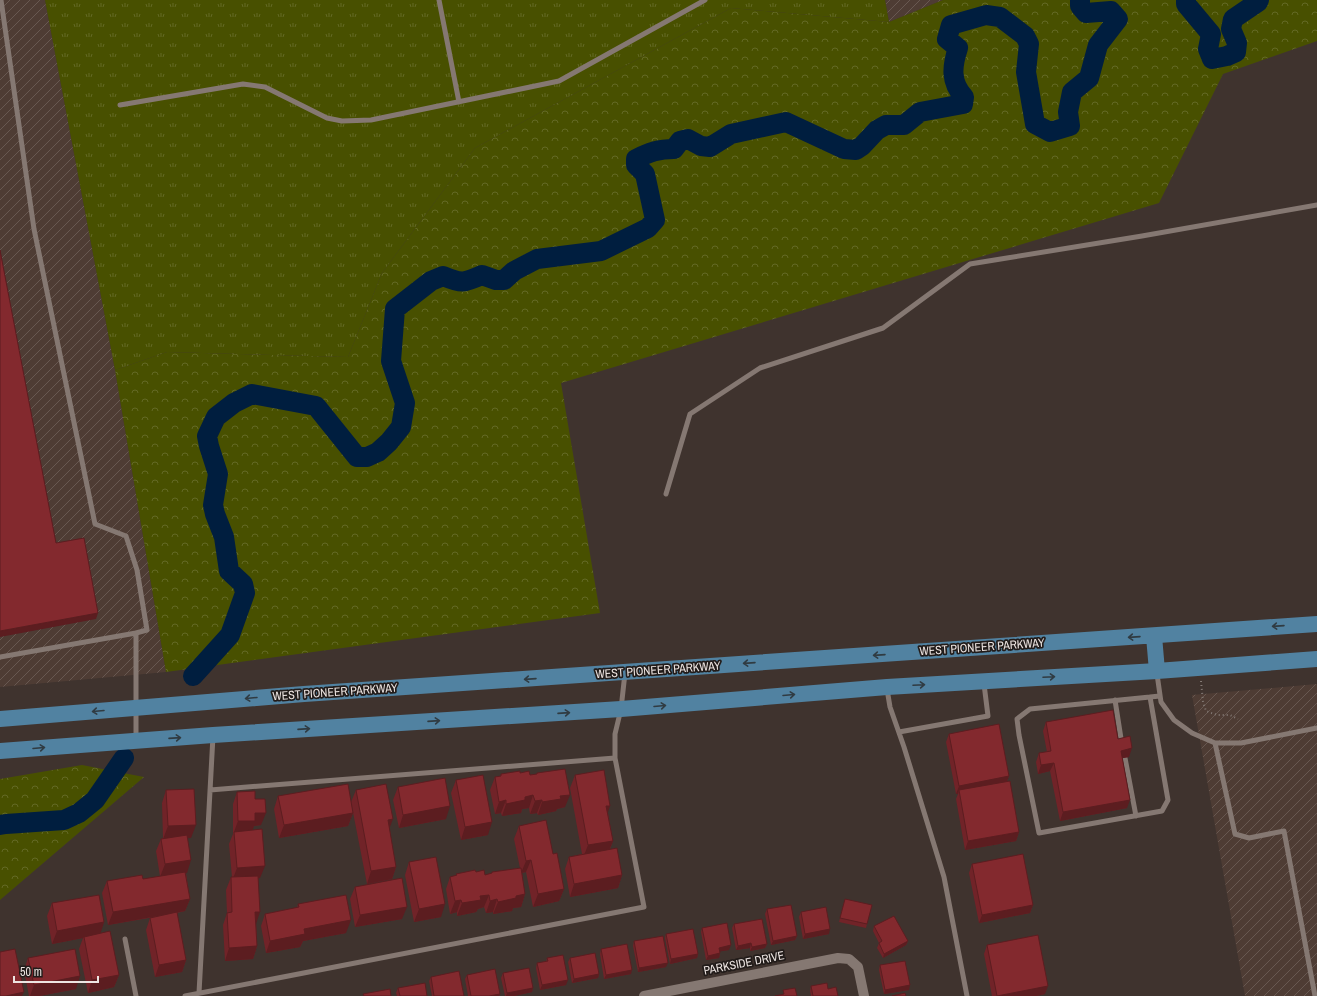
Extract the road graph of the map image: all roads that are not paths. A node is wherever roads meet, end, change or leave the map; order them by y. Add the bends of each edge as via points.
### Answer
1 (1, 0) edge
2 (439, 0) edge
3 (705, 0) edge
4 (459, 102) junction
5 (120, 106) dead end
6 (1317, 206) edge
7 (666, 494) dead end
8 (1317, 624) edge
9 (136, 633) junction
10 (1154, 636) junction
11 (0, 657) edge
12 (1317, 659) edge
13 (1157, 671) junction
14 (625, 672) junction
15 (983, 681) junction
16 (887, 686) junction
17 (1160, 696) junction
18 (1150, 697) junction
19 (1115, 700) junction
20 (136, 708) junction
21 (621, 709) junction
22 (0, 719) edge
23 (1317, 728) edge
24 (899, 732) junction
25 (213, 735) junction
26 (136, 740) junction
27 (1215, 743) junction
28 (1122, 746) edge
29 (0, 751) edge
30 (616, 758) junction
31 (1125, 758) edge
32 (210, 790) junction
33 (1136, 816) junction
34 (125, 939) dead end
35 (198, 993) junction
36 (136, 996) edge
37 (184, 996) edge
38 (644, 996) edge
39 (864, 996) edge
40 (967, 996) edge
41 (1315, 996) edge

1 - 9 lane via 34,229 95,524 126,536 137,570 147,630
2 - 4 lane
3 - 4 lane via 559,81
4 - 5 lane via 371,120 342,120 327,118 265,87 243,84
6 - 7 lane via 970,264 884,328 760,368 690,414
8 -> 10 main road, WEST PIONEER PARKWAY
9 - 11 lane
9 - 20 lane
10 - 13 main road
10 -> 14 main road, WEST PIONEER PARKWAY
12 - 13 main road
15 -> 13 main road
13 - 17 lane
14 -> 20 main road, WEST PIONEER PARKWAY
14 - 21 lane
16 -> 15 main road
15 - 24 lane via 988,716
21 -> 16 main road
16 - 24 lane via 890,707
17 - 18 lane
17 - 27 lane via 1160,702 1174,720 1192,733
18 - 19 lane
18 - 33 lane via 1168,800 1162,811
19 - 28 lane
19 - 33 lane via 1030,709 1017,719 1019,734 1039,833
20 -> 22 main road, WEST PIONEER PARKWAY
20 - 26 lane
25 -> 21 main road
21 - 30 lane via 616,734
23 - 27 lane via 1241,743
24 - 40 lane via 944,877
26 -> 25 main road
25 - 32 lane
29 -> 26 main road
27 - 41 lane via 1235,834 1249,838 1284,831
30 - 32 lane
30 - 35 lane via 644,907
31 - 33 lane
32 - 35 lane
34 - 36 lane
35 - 37 lane
38 - 39 street, PARKSIDE DRIVE via 838,958 849,959 858,967

